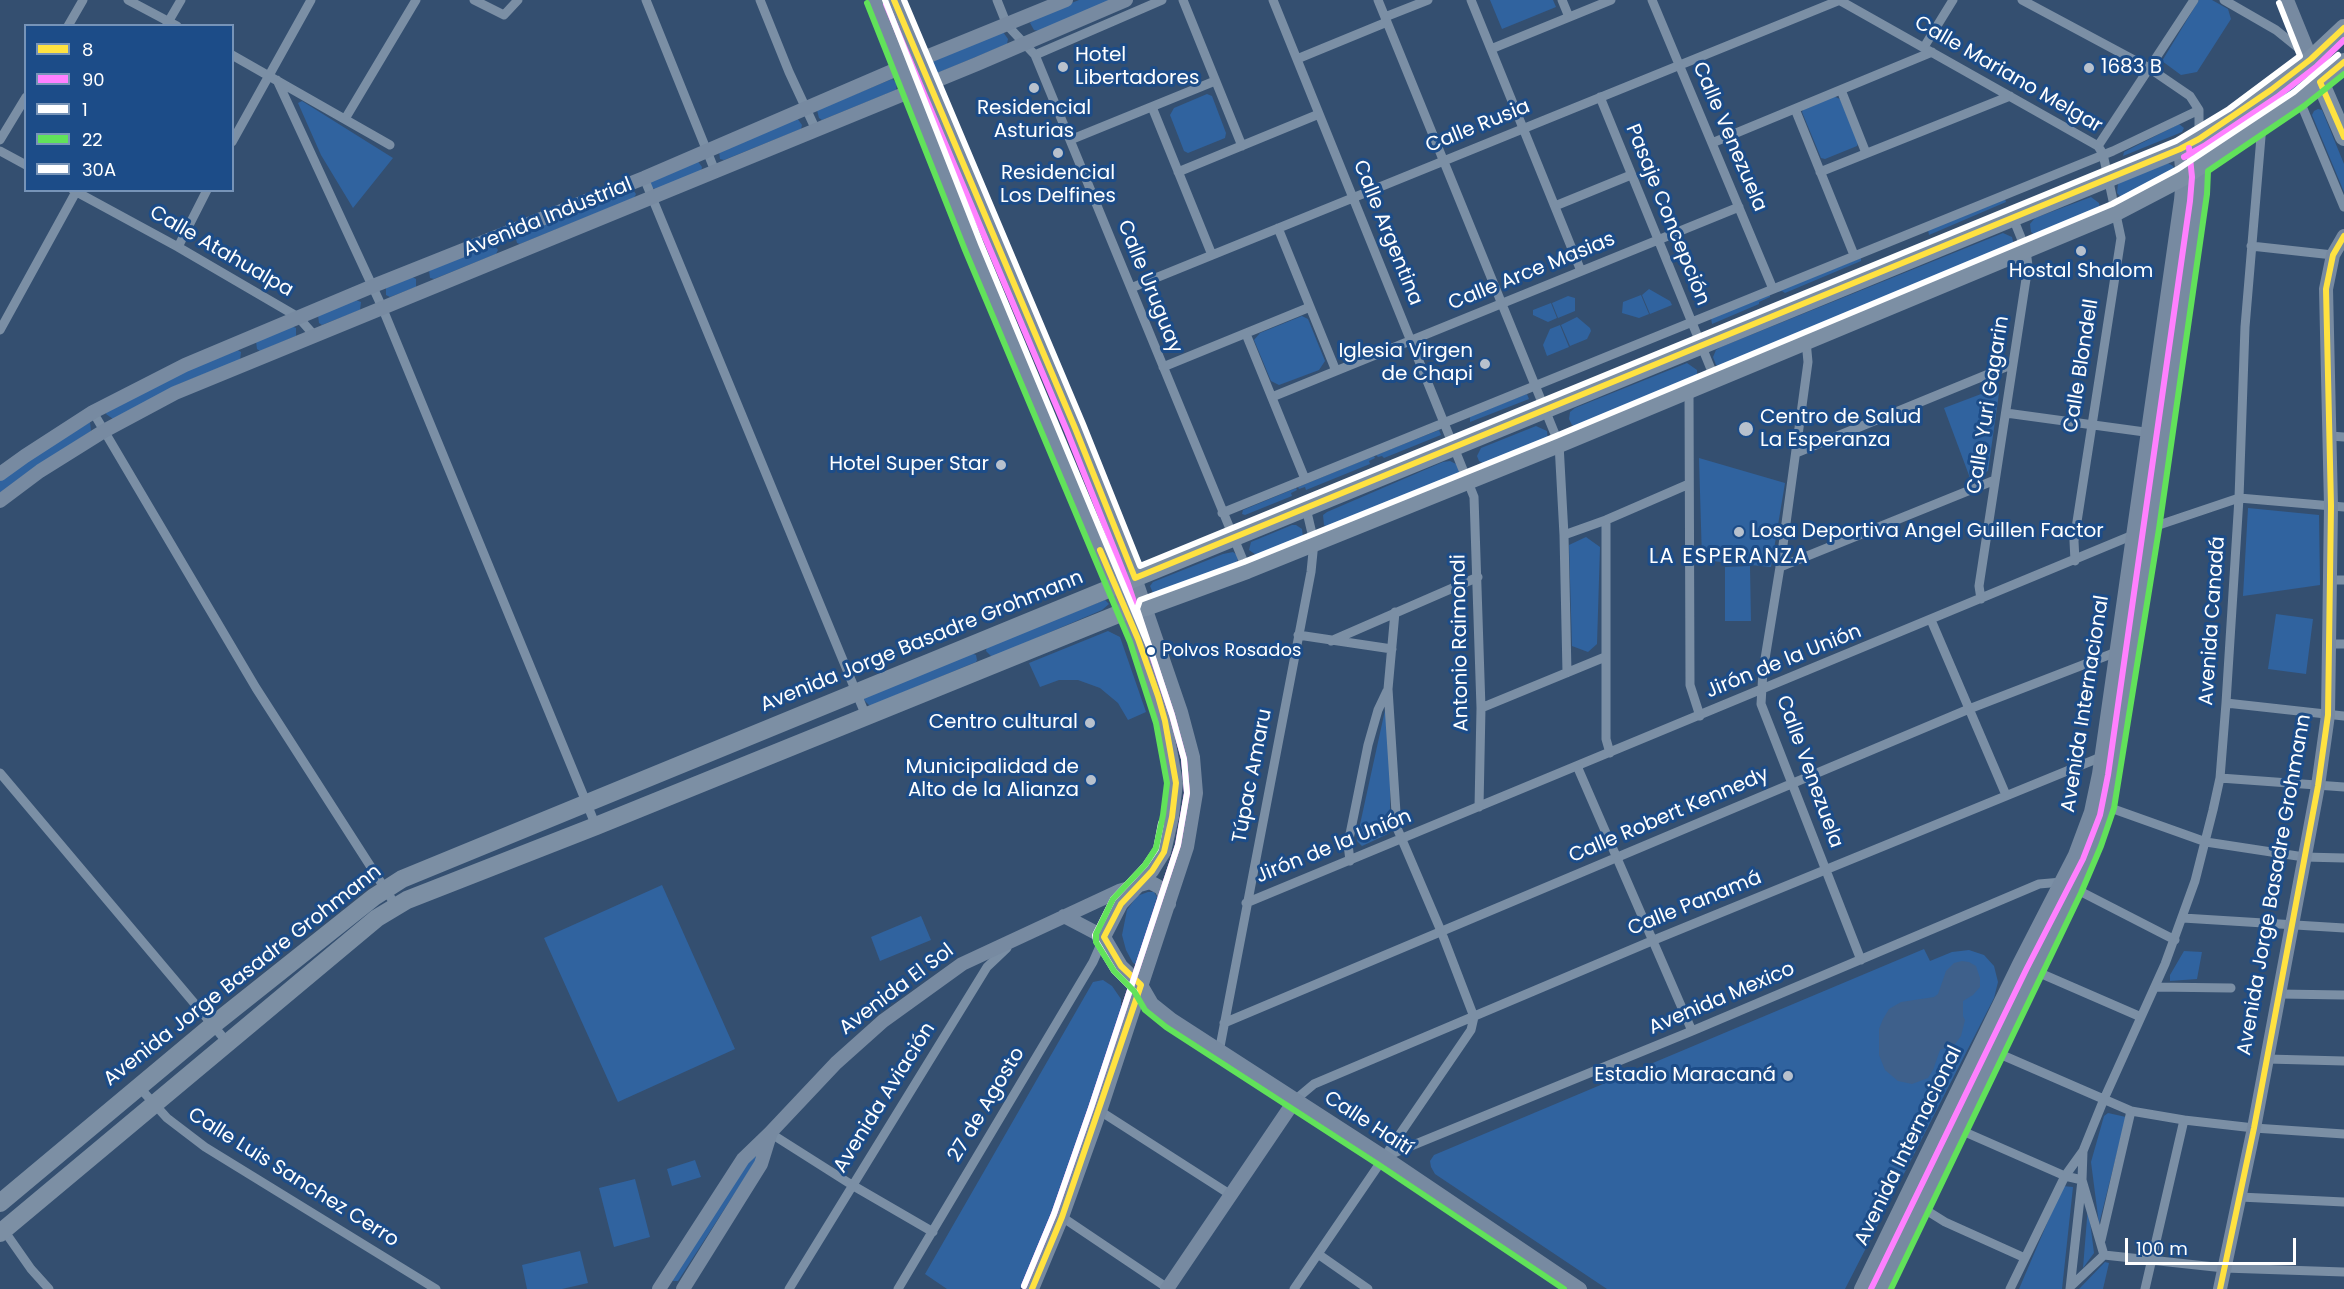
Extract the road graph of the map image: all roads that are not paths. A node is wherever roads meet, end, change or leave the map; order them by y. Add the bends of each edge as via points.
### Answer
1 (83, 0) edge
2 (128, 0) edge
3 (181, 0) edge
4 (311, 0) edge
5 (416, 0) edge
6 (474, 0) edge
7 (518, 0) edge
8 (646, 0) edge
9 (760, 0) edge
10 (875, 0) edge
11 (894, 0) edge
12 (997, 0) edge
13 (1066, 0) edge
14 (1126, 0) edge
15 (1162, 0) edge
16 (1183, 0) edge
17 (1273, 0) edge
18 (1378, 0) edge
19 (1428, 0) edge
20 (1471, 0) edge
21 (1562, 0) edge
22 (1611, 0) edge
23 (1652, 0) edge
24 (1840, 0) edge
25 (1953, 0) edge
26 (2022, 0) edge
27 (2194, 0) edge
28 (2224, 0) edge
29 (2287, 0) edge
30 (1569, 17) junction
31 (1386, 20) junction
32 (69, 24) edge
33 (171, 24) edge
34 (1007, 25) junction
35 (2344, 28) edge
36 (1023, 44) junction
37 (1491, 49) junction
38 (1928, 49) junction
39 (1035, 55) junction
40 (234, 56) edge
41 (1296, 59) junction
42 (2311, 59) junction
43 (918, 60) junction
44 (2344, 62) edge
45 (1679, 64) junction
46 (901, 68) junction
47 (2149, 68) junction
48 (268, 74) junction
49 (277, 80) junction
50 (1215, 81) junction
51 (2320, 82) junction
52 (928, 84) junction
53 (1841, 90) junction
54 (910, 92) junction
55 (2010, 96) junction
56 (1600, 97) junction
57 (2299, 99) junction
58 (24, 100) edge
59 (1152, 107) junction
60 (807, 108) junction
61 (1795, 109) junction
62 (2199, 110) junction
63 (1319, 114) junction
64 (345, 119) junction
65 (2262, 125) junction
66 (1523, 128) junction
67 (816, 130) junction
68 (2344, 137) edge
69 (234, 138) edge
70 (0, 140) edge
71 (1070, 140) junction
72 (2199, 140) junction
73 (1712, 143) junction
74 (390, 145) dead end
75 (1242, 146) junction
76 (2180, 149) junction
77 (707, 150) junction
78 (2101, 150) junction
79 (0, 151) edge
80 (1866, 153) junction
81 (1443, 160) junction
82 (24, 164) edge
83 (2199, 166) junction
84 (715, 171) junction
85 (1178, 172) junction
86 (1820, 172) junction
87 (1632, 175) junction
88 (2182, 177) junction
89 (644, 178) junction
90 (2109, 178) junction
91 (75, 192) edge
92 (78, 192) edge
93 (206, 192) edge
94 (651, 197) junction
95 (1353, 197) junction
96 (1555, 206) junction
97 (1738, 207) junction
98 (2344, 207) edge
99 (2116, 212) junction
100 (2013, 218) junction
101 (1278, 228) junction
102 (502, 235) junction
103 (2344, 236) edge
104 (1658, 240) junction
105 (2251, 246) junction
106 (178, 247) junction
107 (2026, 250) junction
108 (510, 255) junction
109 (1212, 255) junction
110 (1854, 255) junction
111 (2333, 255) junction
112 (1581, 271) junction
113 (373, 286) junction
114 (1131, 288) junction
115 (1773, 289) junction
116 (1502, 303) junction
117 (382, 307) junction
118 (1311, 307) junction
119 (298, 317) junction
120 (1691, 322) junction
121 (0, 330) edge
122 (1246, 334) junction
123 (314, 335) junction
124 (246, 339) junction
125 (1411, 340) junction
126 (1806, 341) junction
127 (1701, 346) junction
128 (254, 360) junction
129 (2013, 364) junction
130 (1163, 368) junction
131 (1336, 371) junction
132 (1715, 379) junction
133 (1535, 386) junction
134 (1689, 390) junction
135 (1272, 397) junction
136 (1545, 410) junction
137 (93, 412) junction
138 (2006, 413) junction
139 (1445, 423) junction
140 (2091, 425) junction
141 (104, 431) junction
142 (2148, 433) junction
143 (2163, 435) junction
144 (2330, 436) junction
145 (2344, 437) edge
146 (1559, 444) junction
147 (1455, 447) junction
148 (1796, 453) junction
149 (0, 474) edge
150 (1305, 480) junction
151 (1468, 480) junction
152 (1995, 480) junction
153 (1689, 484) junction
154 (2239, 498) junction
155 (0, 501) edge
156 (2338, 507) edge
157 (1306, 508) junction
158 (1222, 513) junction
159 (1606, 520) junction
160 (2150, 528) junction
161 (1564, 535) junction
162 (1234, 537) junction
163 (2132, 537) junction
164 (1314, 542) junction
165 (2075, 561) junction
166 (1780, 567) junction
167 (1247, 570) junction
168 (1135, 578) junction
169 (1478, 578) junction
170 (2338, 580) edge
171 (1115, 586) junction
172 (1981, 599) junction
173 (1146, 607) junction
174 (1125, 611) junction
175 (1395, 612) junction
176 (1931, 620) junction
177 (1299, 635) junction
178 (1331, 641) junction
179 (976, 644) junction
180 (2337, 644) edge
181 (1392, 649) junction
182 (2115, 651) junction
183 (2131, 651) junction
184 (1605, 657) junction
185 (986, 668) junction
186 (1567, 674) junction
187 (1388, 689) junction
188 (1762, 690) junction
189 (856, 693) junction
190 (2226, 703) junction
191 (1481, 708) junction
192 (1969, 709) junction
193 (2328, 715) junction
194 (866, 716) junction
195 (1700, 716) junction
196 (2344, 716) edge
197 (1610, 753) junction
198 (2108, 755) junction
199 (1577, 766) junction
200 (0, 773) edge
201 (2220, 778) junction
202 (1791, 785) junction
203 (2318, 786) junction
204 (2344, 787) edge
205 (2006, 795) junction
206 (587, 804) junction
207 (2105, 806) junction
208 (1479, 807) junction
209 (2091, 812) junction
210 (596, 826) junction
211 (1402, 839) junction
212 (2206, 843) junction
213 (2304, 856) junction
214 (1616, 858) junction
215 (2344, 858) edge
216 (1350, 861) junction
217 (1826, 869) junction
218 (1138, 885) junction
219 (2067, 885) junction
220 (386, 888) junction
221 (1246, 903) junction
222 (1168, 904) junction
223 (396, 906) junction
224 (1064, 916) junction
225 (2183, 918) junction
226 (2290, 926) junction
227 (2344, 928) edge
228 (1441, 932) junction
229 (1021, 935) junction
230 (1104, 938) junction
231 (1654, 940) junction
232 (2175, 940) junction
233 (1861, 960) junction
234 (2019, 964) junction
235 (2032, 970) junction
236 (1141, 985) junction
237 (2155, 987) junction
238 (2231, 988) dead end
239 (2279, 994) junction
240 (2344, 996) edge
241 (1474, 1017) junction
242 (2141, 1017) junction
243 (1224, 1023) junction
244 (213, 1025) junction
245 (1692, 1031) junction
246 (227, 1042) junction
247 (1979, 1044) junction
248 (1219, 1052) junction
249 (1995, 1052) junction
250 (2267, 1059) junction
251 (2344, 1061) edge
252 (139, 1087) junction
253 (2104, 1099) junction
254 (1295, 1100) junction
255 (153, 1104) junction
256 (1100, 1111) junction
257 (2131, 1111) junction
258 (2184, 1120) junction
259 (1942, 1122) junction
260 (2254, 1128) junction
261 (1959, 1130) junction
262 (771, 1133) junction
263 (2344, 1134) edge
264 (2083, 1151) junction
265 (1384, 1157) junction
266 (2065, 1176) junction
267 (2082, 1180) junction
268 (852, 1185) junction
269 (1231, 1195) junction
270 (1905, 1197) junction
271 (2240, 1197) junction
272 (2344, 1202) edge
273 (0, 1203) edge
274 (1922, 1207) junction
275 (1062, 1217) junction
276 (1, 1229) edge
277 (933, 1232) junction
278 (2102, 1250) junction
279 (1318, 1254) junction
280 (2025, 1258) junction
281 (2150, 1259) junction
282 (2224, 1268) junction
283 (2344, 1272) edge
284 (1864, 1283) edge
285 (1884, 1288) edge
286 (2071, 1288) edge
287 (49, 1289) edge
288 (436, 1289) edge
289 (659, 1289) edge
290 (683, 1289) edge
291 (789, 1289) edge
292 (898, 1289) edge
293 (1032, 1289) edge
294 (1168, 1289) edge
295 (1294, 1289) edge
296 (1368, 1289) edge
297 (1580, 1289) edge
298 (2010, 1289) edge
299 (2145, 1289) edge
300 (2220, 1289) edge

1 - 32 street
2 - 33 street
3 - 33 street
4 - 48 street
5 - 64 street
6 - 7 street via 504,15
8 - 77 street
9 - 60 street
10 - 46 main road
11 - 43 main road
12 - 34 street, Calle Uruguay
13 - 34 main road, Avenida Industrial
14 - 36 main road, Avenida Industrial
15 - 39 street
16 - 50 street
17 - 41 street, Calle Argentina
18 - 31 street
19 - 31 street
20 - 37 street
21 - 30 street
22 - 30 street
23 - 45 street, Calle Venezuela
24 - 38 street, Calle Mariano Melgar
24 - 45 street, Calle Rusia
25 - 38 street
26 - 47 street
27 - 47 street
28 - 42 street via 2276,30
29 - 42 main road
30 - 37 street
31 - 41 street
31 - 81 street
34 - 36 street, Calle Uruguay
34 - 43 main road, Avenida Industrial
35 - 42 highway, Avenida Jorge Basadre Grohmann
36 - 39 street, Calle Uruguay
36 - 52 main road, Avenida Industrial
37 - 66 street
38 - 53 street
38 - 55 street, Calle Mariano Melgar
39 - 71 street, Calle Uruguay
40 - 48 street
41 - 63 street, Calle Argentina
42 - 51 highway
42 - 72 highway, Avenida Jorge Basadre Grohmann
43 - 46 main road, Avenida Industrial
43 - 52 main road
44 - 51 highway, Avenida Jorge Basadre Grohmann
45 - 56 street, Calle Rusia
45 - 73 street, Calle Venezuela
46 - 54 main road
46 - 60 main road, Avenida Industrial
47 - 62 street via 2190,96
47 - 78 street
48 - 49 street
48 - 69 street
49 - 64 street
49 - 113 street
50 - 59 street
50 - 75 street
51 - 57 highway, Avenida Jorge Basadre Grohmann
51 - 68 highway
52 - 54 main road, Avenida Industrial
52 - 168 main road
53 - 61 street
53 - 80 street
54 - 67 main road, Avenida Industrial
54 - 171 main road
55 - 78 street, Calle Mariano Melgar
55 - 80 street
56 - 66 street, Calle Rusia
56 - 87 street, Pasaje Concepción
57 - 65 highway, Avenida Jorge Basadre Grohmann
57 - 98 street
58 - 70 street
59 - 71 street
59 - 85 street
60 - 67 street
60 - 77 main road, Avenida Industrial
61 - 73 street
61 - 86 street
62 - 72 street
62 - 78 street
63 - 75 street
63 - 95 street, Calle Argentina
64 - 74 street
65 - 83 highway, Avenida Jorge Basadre Grohmann
65 - 105 street, Avenida Canadá
66 - 81 street, Calle Rusia
66 - 96 street
67 - 84 main road, Avenida Industrial
71 - 114 street, Calle Uruguay
72 - 76 highway, Avenida Jorge Basadre Grohmann
72 - 83 main road, Avenida Internacional
73 - 97 street, Calle Venezuela
75 - 85 street
76 - 88 main road, Avenida Internacional
76 - 90 highway, Avenida Jorge Basadre Grohmann
77 - 84 street
77 - 89 main road, Avenida Industrial
78 - 90 street, Calle Mariano Melgar
78 - 110 street
79 - 82 street
80 - 86 street
81 - 95 street, Calle Rusia
81 - 116 street
83 - 88 highway, Avenida Jorge Basadre Grohmann
83 - 143 main road, Avenida Internacional
84 - 94 main road, Avenida Industrial
85 - 109 street
86 - 110 street
87 - 96 street
87 - 104 street, Pasaje Concepción
88 - 99 highway, Avenida Jorge Basadre Grohmann
88 - 142 main road, Avenida Internacional
89 - 94 street
89 - 102 main road, Avenida Industrial
90 - 99 street, Calle Blondell
90 - 100 highway, Avenida Jorge Basadre Grohmann
91 - 121 street
92 - 106 street, Calle Atahualpa
93 - 106 street
94 - 108 main road, Avenida Industrial
94 - 189 street
95 - 101 street, Calle Rusia
95 - 125 street, Calle Argentina
96 - 112 street
97 - 104 street, Calle Arce Masias
97 - 115 street, Calle Venezuela
99 - 107 highway, Avenida Jorge Basadre Grohmann
99 - 140 street, Calle Blondell via 2121,238
100 - 107 street, Calle Yuri Gagarin
100 - 127 highway, Avenida Jorge Basadre Grohmann
101 - 109 street, Calle Rusia
101 - 118 street
102 - 108 main road
102 - 113 main road, Avenida Industrial
103 - 111 main road, Avenida Jorge Basadre Grohmann
104 - 112 street, Calle Arce Masias
104 - 120 street, Pasaje Concepción
105 - 111 street
105 - 154 street, Avenida Canadá
106 - 119 street, Calle Atahualpa
107 - 126 highway, Avenida Jorge Basadre Grohmann
107 - 129 street, Calle Yuri Gagarin via 2028,266
108 - 117 main road, Avenida Industrial
109 - 114 street, Calle Rusia
110 - 115 street
111 - 144 main road, Avenida Jorge Basadre Grohmann via 2326,289
112 - 116 street, Calle Arce Masias
113 - 117 street
113 - 119 main road, Avenida Industrial
114 - 130 street, Calle Uruguay
115 - 120 street
116 - 125 street, Calle Arce Masias
116 - 133 street
117 - 123 main road, Avenida Industrial
117 - 206 street
118 - 122 street
118 - 131 street
119 - 123 street, Calle Atahualpa
119 - 124 main road, Avenida Industrial
120 - 127 street, Pasaje Concepción
120 - 133 street
122 - 130 street
122 - 135 street
123 - 128 main road, Avenida Industrial
124 - 128 main road
124 - 137 main road, Avenida Industrial via 161,376
125 - 131 street, Calle Arce Masias
125 - 139 street, Calle Argentina
126 - 132 highway, Avenida Jorge Basadre Grohmann
126 - 148 street, Calle Venezuela via 1808,362
127 - 132 street, Pasaje Concepción
127 - 136 highway, Avenida Jorge Basadre Grohmann
128 - 141 main road, Avenida Industrial via 175,393
129 - 138 street, Calle Yuri Gagarin
129 - 148 street
130 - 158 street, Calle Uruguay
131 - 135 street, Calle Arce Masias
132 - 134 highway, Avenida Jorge Basadre Grohmann
133 - 136 street
133 - 139 street
134 - 146 highway, Avenida Jorge Basadre Grohmann
134 - 153 street
135 - 150 street
136 - 146 street
136 - 147 highway, Avenida Jorge Basadre Grohmann
137 - 141 street
137 - 149 main road, Avenida Industrial
138 - 140 street
138 - 152 street, Calle Yuri Gagarin
139 - 147 street, Calle Argentina
139 - 150 street
140 - 142 street
140 - 165 street, Calle Blondell via 2074,541
141 - 155 main road, Avenida Industrial
141 - 220 street via 256,688
142 - 143 street
142 - 163 main road, Avenida Internacional
143 - 160 main road, Avenida Internacional
144 - 145 street
144 - 156 main road, Avenida Jorge Basadre Grohmann
146 - 151 highway, Avenida Jorge Basadre Grohmann
146 - 161 street
147 - 151 street, Calle Argentina
147 - 157 highway, Avenida Jorge Basadre Grohmann
148 - 166 street, Calle Venezuela
150 - 158 street
151 - 164 highway, Avenida Jorge Basadre Grohmann
151 - 169 street, Antonio Raimondi via 1474,497
152 - 166 street
152 - 172 street, Calle Yuri Gagarin via 1979,585
153 - 159 street
153 - 195 street via 1690,685
154 - 156 street, Jirón de la Unión
154 - 160 street, Jirón de la Unión
154 - 190 street, Avenida Canadá
156 - 170 main road, Avenida Jorge Basadre Grohmann
157 - 162 highway, Avenida Jorge Basadre Grohmann
157 - 164 street, Túpac Amaru
158 - 162 street, Calle Uruguay
159 - 161 street
159 - 184 street
160 - 163 street, Jirón de la Unión
160 - 183 main road, Avenida Internacional
161 - 186 street
162 - 167 street, Calle Uruguay
162 - 168 highway, Avenida Jorge Basadre Grohmann
163 - 165 street, Jirón de la Unión
163 - 182 main road, Avenida Internacional
164 - 167 highway, Avenida Jorge Basadre Grohmann
164 - 177 street, Túpac Amaru
165 - 172 street, Jirón de la Unión
166 - 188 street, Calle Venezuela
167 - 173 highway, Avenida Jorge Basadre Grohmann
168 - 171 highway, Avenida Jorge Basadre Grohmann
168 - 173 main road
169 - 175 street
169 - 191 street, Antonio Raimondi
170 - 180 main road, Avenida Jorge Basadre Grohmann
171 - 174 main road
171 - 179 highway, Avenida Jorge Basadre Grohmann
172 - 176 street, Jirón de la Unión
173 - 174 highway, Avenida Jorge Basadre Grohmann
173 - 222 main road via 1181,712 1193,758 1196,793 1187,847
174 - 185 highway, Avenida Jorge Basadre Grohmann
174 - 218 main road via 1158,696 1176,783 1164,852
175 - 178 street
175 - 181 street
176 - 188 street, Jirón de la Unión
176 - 192 street
177 - 178 street
177 - 221 street, Túpac Amaru
178 - 181 street
179 - 185 highway
179 - 189 highway, Avenida Jorge Basadre Grohmann
180 - 193 main road, Avenida Jorge Basadre Grohmann
181 - 187 street
182 - 183 street, Calle Robert Kennedy
182 - 192 street, Calle Robert Kennedy
182 - 198 main road, Avenida Internacional
183 - 198 main road, Avenida Internacional
184 - 186 street
184 - 197 street via 1606,739
185 - 194 highway, Avenida Jorge Basadre Grohmann
186 - 191 street
187 - 211 street via 1397,828
187 - 216 street via 1368,745 1348,844
188 - 195 street, Jirón de la Unión
188 - 202 street, Calle Venezuela via 1761,704
189 - 194 street
189 - 206 highway, Avenida Jorge Basadre Grohmann
190 - 193 street
190 - 201 street, Avenida Canadá
191 - 208 street, Antonio Raimondi
192 - 202 street, Calle Robert Kennedy
192 - 205 street
193 - 196 street
193 - 203 main road, Avenida Jorge Basadre Grohmann
194 - 210 highway, Avenida Jorge Basadre Grohmann
195 - 197 street, Jirón de la Unión
197 - 199 street, Jirón de la Unión
198 - 205 street, Calle Panamá
198 - 207 main road, Avenida Internacional
198 - 209 main road, Avenida Internacional
199 - 208 street, Jirón de la Unión
199 - 214 street
200 - 244 street
201 - 203 street
201 - 212 street, Avenida Canadá
202 - 214 street, Calle Robert Kennedy
202 - 217 street, Calle Venezuela
203 - 204 street
203 - 213 main road, Avenida Jorge Basadre Grohmann
205 - 217 street, Calle Panamá
206 - 210 street
206 - 220 highway, Avenida Jorge Basadre Grohmann
207 - 209 street
207 - 212 street
207 - 219 main road, Avenida Internacional via 2094,842
208 - 211 street, Jirón de la Unión
209 - 219 main road, Avenida Internacional
210 - 223 highway, Avenida Jorge Basadre Grohmann
211 - 216 street, Jirón de la Unión
211 - 228 street
212 - 213 street
212 - 225 street, Avenida Canadá
213 - 215 street
213 - 226 main road, Avenida Jorge Basadre Grohmann
214 - 228 street, Calle Robert Kennedy
214 - 231 street
216 - 221 street, Jirón de la Unión
217 - 231 street, Calle Panamá
217 - 233 street, Calle Venezuela
218 - 222 main road via 1156,884
218 - 224 main road, Avenida El Sol
218 - 230 main road via 1121,904
219 - 232 street
219 - 233 street, Avenida Mexico via 2039,884
219 - 234 main road, Avenida Internacional
219 - 235 main road, Avenida Internacional
220 - 223 street
220 - 244 highway, Avenida Jorge Basadre Grohmann
221 - 243 street, Túpac Amaru
222 - 236 main road
223 - 246 highway, Avenida Jorge Basadre Grohmann
224 - 229 main road, Avenida El Sol
224 - 230 main road
225 - 226 street
225 - 232 street, Avenida Canadá
226 - 227 street
226 - 239 main road, Avenida Jorge Basadre Grohmann
228 - 241 street
228 - 243 street, Calle Robert Kennedy
229 - 262 main road, Avenida El Sol via 962,964 883,1021 836,1063
229 - 268 street, Avenida Aviación via 987,967
230 - 236 main road, Calle Haití via 1121,966
230 - 277 street, 27 de Agosto
231 - 241 street, Calle Panamá
231 - 245 street
232 - 237 street, Avenida Canadá
233 - 245 street, Avenida Mexico
234 - 235 street
234 - 247 main road, Avenida Internacional
235 - 242 street
235 - 249 main road, Avenida Internacional
236 - 248 main road, Calle Haití via 1152,1004
236 - 256 main road
237 - 238 street
237 - 242 street, Avenida Canadá
239 - 240 street
239 - 250 main road, Avenida Jorge Basadre Grohmann
241 - 254 street, Calle Panamá via 1314,1084
241 - 265 street via 1471,1030
242 - 253 street, Avenida Canadá
243 - 248 street, Túpac Amaru
244 - 246 street
244 - 252 highway, Avenida Jorge Basadre Grohmann
245 - 265 street, Avenida Mexico
246 - 255 highway, Avenida Jorge Basadre Grohmann
247 - 249 street
247 - 259 main road, Avenida Internacional
248 - 254 main road, Calle Haití
249 - 253 street
249 - 261 main road, Avenida Internacional
250 - 251 street
250 - 260 main road, Avenida Jorge Basadre Grohmann
252 - 255 street, Calle Luis Sanchez Cerro
252 - 273 highway, Avenida Jorge Basadre Grohmann
253 - 257 street
253 - 264 street, Avenida Canadá
254 - 265 main road, Calle Haití
254 - 269 main road
255 - 276 highway, Avenida Jorge Basadre Grohmann
255 - 288 street, Calle Luis Sanchez Cerro via 205,1147
256 - 269 street
256 - 275 main road
257 - 258 street
257 - 278 street
258 - 260 street
258 - 281 street
259 - 261 street
259 - 270 main road, Avenida Internacional
260 - 263 street
260 - 271 main road, Avenida Jorge Basadre Grohmann
261 - 266 street
261 - 274 main road, Avenida Internacional
262 - 268 street
262 - 289 main road, Avenida El Sol via 743,1159
262 - 290 main road, Avenida El Sol via 761,1164
264 - 266 street
264 - 267 street
265 - 279 street
265 - 297 main road, Calle Haití
266 - 267 street
266 - 280 street
267 - 278 street
267 - 286 street
268 - 277 street
268 - 291 street, Avenida Aviación
269 - 294 main road
270 - 274 street
270 - 284 main road, Avenida Internacional
271 - 272 street
271 - 282 main road, Avenida Jorge Basadre Grohmann
274 - 280 street
274 - 285 main road, Avenida Internacional
275 - 293 main road
275 - 294 street
276 - 287 street
277 - 292 street, 27 de Agosto
278 - 281 street
278 - 286 street
279 - 295 street
279 - 296 street
280 - 298 street
281 - 282 street
281 - 299 street
282 - 283 street
282 - 300 main road, Avenida Jorge Basadre Grohmann
284 - 285 street

